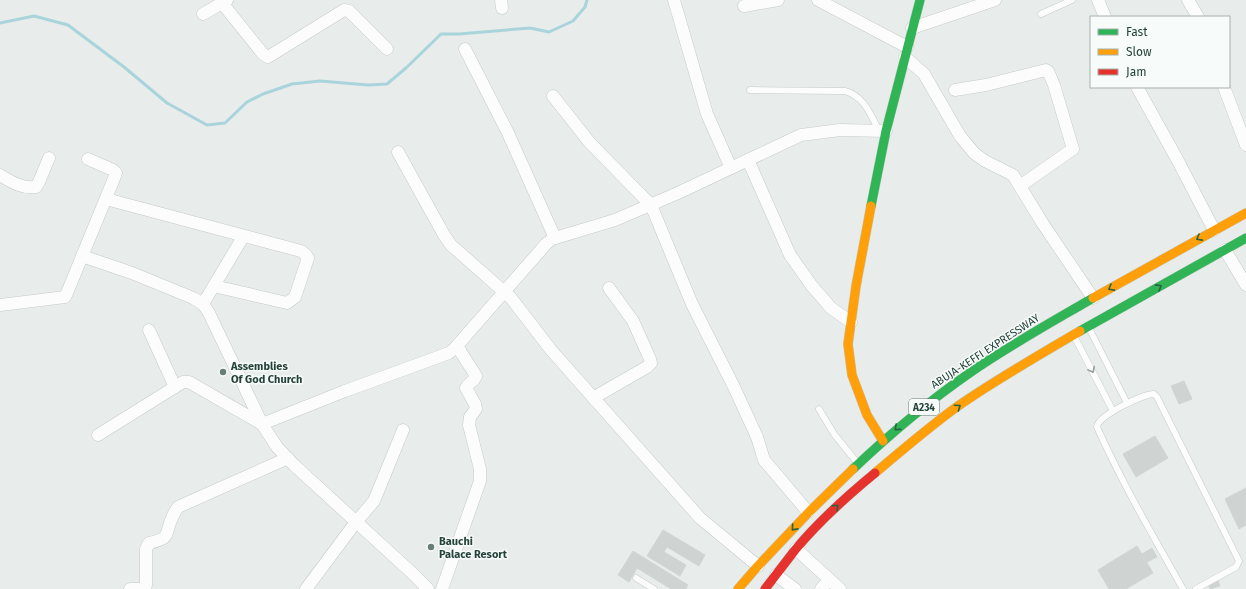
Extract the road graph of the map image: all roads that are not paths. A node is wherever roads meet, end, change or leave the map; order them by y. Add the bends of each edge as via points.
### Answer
1 (674, 0) edge
2 (778, 0) edge
3 (818, 0) edge
4 (920, 0) edge
5 (995, 0) edge
6 (1072, 0) edge
7 (1098, 0) edge
8 (1188, 0) edge
9 (224, 1) edge
10 (744, 6) dead end
11 (203, 14) dead end
12 (1041, 14) dead end
13 (1105, 16) edge
14 (1197, 16) edge
15 (912, 28) junction
16 (387, 49) dead end
17 (465, 49) dead end
18 (906, 52) junction
19 (1138, 88) edge
20 (1224, 88) edge
21 (750, 90) dead end
22 (955, 90) dead end
23 (553, 96) dead end
24 (883, 131) junction
25 (1246, 145) edge
26 (398, 152) dead end
27 (49, 158) dead end
28 (88, 159) dead end
29 (748, 160) junction
30 (731, 168) junction
31 (0, 175) edge
32 (1020, 186) junction
33 (106, 199) junction
34 (651, 205) junction
35 (1246, 213) edge
36 (1214, 230) junction
37 (243, 236) junction
38 (555, 238) junction
39 (1246, 238) edge
40 (1225, 250) junction
41 (82, 256) junction
42 (1246, 285) edge
43 (214, 286) junction
44 (609, 288) dead end
45 (504, 292) junction
46 (1093, 298) junction
47 (202, 304) junction
48 (0, 305) edge
49 (851, 322) junction
50 (1088, 327) junction
51 (149, 330) dead end
52 (1074, 335) junction
53 (457, 346) junction
54 (176, 387) junction
55 (593, 398) junction
56 (1127, 403) junction
57 (819, 409) dead end
58 (1113, 411) junction
59 (262, 424) junction
60 (403, 430) dead end
61 (98, 435) dead end
62 (883, 441) junction
63 (288, 458) junction
64 (858, 463) junction
65 (808, 512) junction
66 (356, 522) junction
67 (796, 549) junction
68 (758, 566) junction
69 (776, 575) junction
70 (636, 578) dead end
71 (825, 584) edge
72 (746, 585) edge
73 (130, 589) edge
74 (144, 589) edge
75 (306, 589) edge
76 (428, 589) edge
77 (442, 589) edge
78 (654, 589) edge
79 (738, 589) edge
80 (765, 589) edge
81 (795, 589) edge
82 (840, 589) edge
83 (1183, 589) edge
84 (1196, 589) edge

1 - 30 street via 707,114
2 - 10 street
3 - 18 street
4 - 15 main road
5 - 15 street
6 - 12 lane
7 - 13 street
8 - 14 street
9 - 11 street
9 - 16 street via 263,54 268,57 344,10 349,11
15 - 18 main road
17 - 38 street via 508,133
18 - 24 main road
18 - 32 street via 924,74 960,136 974,153 984,161 1013,175
19 - 36 street
20 - 25 street
21 - 24 lane via 852,93 860,99
22 - 32 street via 1048,71 1073,149
23 - 34 street via 590,143
24 - 29 street via 840,130 801,135
24 - 49 main road
26 - 45 street via 444,235
27 - 31 street via 36,187 12,184
28 - 33 street via 116,172
29 - 30 street
29 - 49 street via 790,255 831,308
30 - 34 street
32 - 46 street
33 - 37 street
33 - 41 street
34 - 38 street via 615,220
34 - 65 street via 692,304 757,437 764,460
35 - 36 main road, ABUJA-KEFFI EXPRESSWAY / A234
36 -> 46 main road, ABUJA-KEFFI EXPRESSWAY / A234
37 - 43 street
37 - 43 street via 301,251 306,255 308,258 295,297 287,303
38 - 45 street via 546,244
39 - 40 main road, A234
40 - 42 street
50 -> 40 main road, A234
41 - 47 street via 139,276
41 - 48 street via 65,297
43 - 47 street
44 - 55 street via 633,321 651,363
45 - 53 street
45 - 55 street
46 -> 62 main road, ABUJA-KEFFI EXPRESSWAY / A234 via 962,378
47 - 59 street via 209,313
49 - 62 main road via 848,344 852,375 867,415
50 - 52 main road, A234
50 - 56 lane
51 - 54 street
52 -> 58 lane
67 -> 52 main road, A234 via 852,492 921,434 999,380
53 - 59 street via 449,353
53 - 77 street via 476,376 466,388 476,409 470,417 469,425 480,469 480,481
54 - 59 street via 183,382 189,382
54 - 61 street
55 - 68 street via 700,518
56 - 58 lane
56 - 84 lane via 1150,394 1157,397 1239,561 1236,567
57 - 64 lane via 834,434
58 - 83 lane via 1099,421 1096,427 1110,458
59 - 63 street via 277,447
60 - 66 street via 374,501
62 - 64 main road, ABUJA-KEFFI EXPRESSWAY / A234
63 - 66 street
63 - 74 street via 178,507 171,518 165,537 149,543 146,549
64 - 65 main road, ABUJA-KEFFI EXPRESSWAY / A234
65 -> 68 main road, ABUJA-KEFFI EXPRESSWAY / A234
66 - 75 street
66 - 76 street
67 - 69 main road, A234
67 - 71 street
68 - 72 main road, ABUJA-KEFFI EXPRESSWAY / A234
69 - 80 main road, A234
69 - 81 street
70 - 78 lane
71 - 82 street
72 - 79 main road, ABUJA-KEFFI EXPRESSWAY / A234
73 - 74 street

